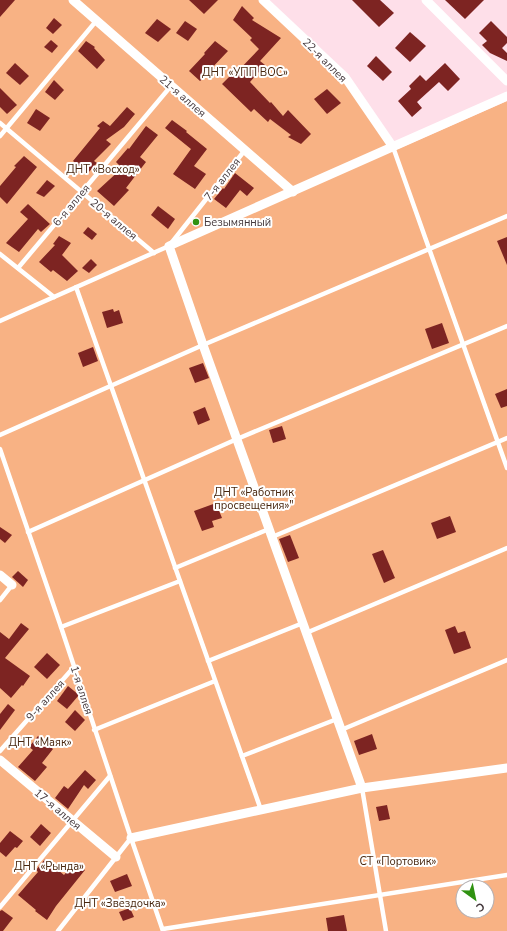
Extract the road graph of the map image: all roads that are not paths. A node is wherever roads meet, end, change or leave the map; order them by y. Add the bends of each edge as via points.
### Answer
1 (73, 0) edge
2 (263, 0) edge
3 (426, 0) edge
4 (97, 20) junction
5 (507, 81) edge
6 (171, 86) junction
7 (507, 96) edge
8 (0, 123) edge
9 (6, 128) junction
10 (0, 136) edge
11 (393, 147) junction
12 (245, 150) junction
13 (82, 192) junction
14 (293, 192) junction
15 (507, 216) edge
16 (169, 246) junction
17 (429, 249) junction
18 (154, 253) junction
19 (0, 254) edge
20 (18, 268) junction
21 (76, 287) junction
22 (54, 297) junction
23 (0, 321) edge
24 (507, 326) edge
25 (463, 344) junction
26 (203, 345) junction
27 (111, 386) junction
28 (0, 435) edge
29 (507, 438) edge
30 (237, 439) junction
31 (498, 442) junction
32 (0, 449) edge
33 (507, 468) edge
34 (144, 480) junction
35 (28, 532) junction
36 (271, 533) junction
37 (507, 548) edge
38 (175, 568) junction
39 (0, 575) edge
40 (180, 581) junction
41 (12, 585) joint
42 (0, 600) edge
43 (303, 623) junction
44 (61, 627) junction
45 (306, 633) junction
46 (507, 660) edge
47 (208, 661) junction
48 (74, 667) junction
49 (215, 681) junction
50 (337, 719) junction
51 (94, 730) junction
52 (341, 730) junction
53 (0, 751) edge
54 (242, 756) junction
55 (0, 760) edge
56 (507, 768) edge
57 (110, 776) junction
58 (362, 788) junction
59 (261, 810) junction
60 (72, 821) junction
61 (131, 838) junction
62 (116, 858) junction
63 (507, 875) edge
64 (380, 895) junction
65 (0, 907) edge
66 (163, 930) edge
67 (58, 931) edge
68 (386, 931) edge

1 - 4 street, 21-я аллея
2 - 11 street, 22-я аллея via 345,76
3 - 5 street
4 - 6 street, 21-я аллея
4 - 9 lane
6 - 12 street, 21-я аллея
6 - 13 lane, 6-я аллея
7 - 11 street
8 - 9 lane, 20-я аллея
9 - 10 lane
9 - 13 lane, 20-я аллея
11 - 14 street
11 - 17 lane
12 - 14 street, 21-я аллея
12 - 16 lane, 7-я аллея
13 - 18 lane, 20-я аллея
13 - 20 lane, 6-я аллея
14 - 16 street
15 - 17 lane
16 - 18 lane
16 - 26 street
17 - 25 lane
17 - 26 lane
18 - 21 lane
19 - 20 lane
20 - 22 lane
21 - 22 lane
21 - 27 lane
22 - 23 lane
24 - 25 lane
25 - 30 lane
25 - 31 lane
26 - 27 lane
26 - 30 street
27 - 28 lane
27 - 34 lane
29 - 31 lane
30 - 34 lane
30 - 36 street
31 - 33 lane
31 - 36 lane
32 - 35 lane, 1-я аллея
34 - 35 lane
34 - 38 lane
35 - 44 lane, 1-я аллея
36 - 38 lane
36 - 43 street
37 - 45 lane
38 - 40 lane
39 - 41 street
40 - 44 lane
40 - 47 lane
41 - 42 lane
43 - 45 street
43 - 47 lane
44 - 48 lane, 1-я аллея
45 - 50 street
46 - 52 lane
47 - 49 lane
48 - 51 lane, 1-я аллея
48 - 53 lane, 9-я аллея
49 - 51 lane
49 - 54 lane
50 - 52 street
50 - 54 lane
51 - 57 lane, 1-я аллея
52 - 58 street
54 - 59 lane
55 - 60 street, 17-я аллея
56 - 58 street
57 - 60 lane
57 - 61 lane, 1-я аллея
58 - 59 street
58 - 64 lane
59 - 61 street
60 - 62 street, 17-я аллея
60 - 65 lane
61 - 62 lane
61 - 66 lane, 1-я аллея
62 - 67 lane
63 - 64 lane
64 - 66 lane
64 - 68 lane

